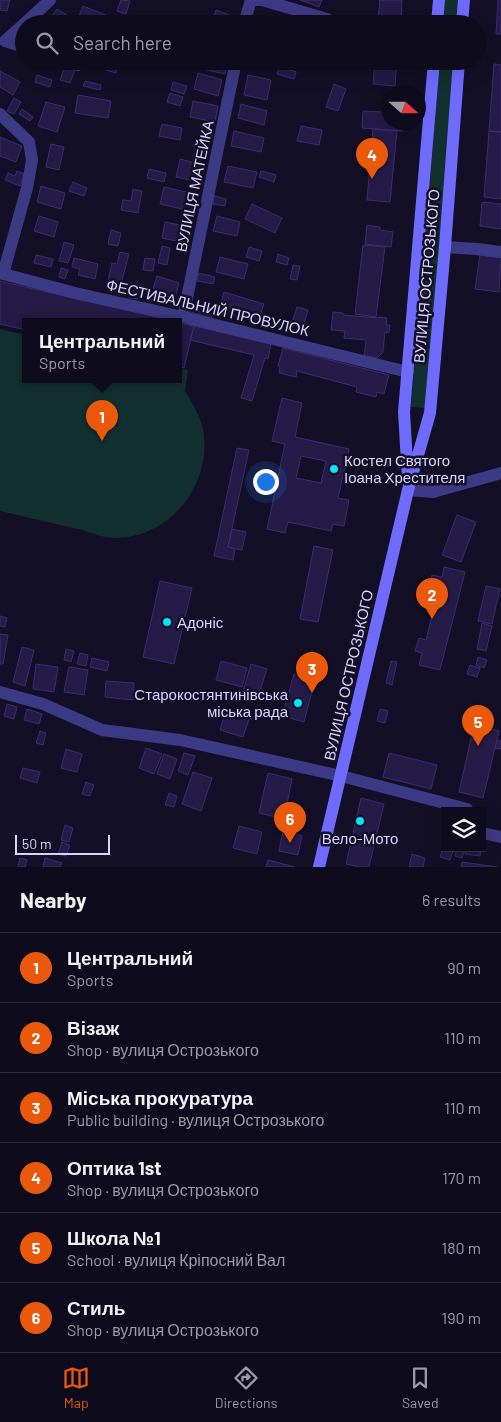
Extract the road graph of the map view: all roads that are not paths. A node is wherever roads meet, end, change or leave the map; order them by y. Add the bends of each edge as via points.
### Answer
1 (50, 0) edge
2 (251, 0) edge
3 (439, 0) edge
4 (464, 0) edge
5 (34, 15) edge
6 (247, 15) edge
7 (316, 15) edge
8 (438, 15) edge
9 (463, 15) edge
10 (15, 32) edge
11 (3, 42) edge
12 (234, 70) edge
13 (433, 70) edge
14 (459, 70) edge
15 (0, 114) edge
16 (445, 248) junction
17 (501, 252) edge
18 (2, 274) edge
19 (183, 317) junction
20 (408, 372) junction
21 (404, 412) junction
22 (430, 413) junction
23 (501, 473) edge
24 (408, 490) junction
25 (0, 692) edge
26 (341, 776) junction
27 (459, 807) edge
28 (486, 834) edge
29 (501, 837) edge
30 (319, 867) edge

1 - 5 street
2 - 6 street
2 - 7 street
3 - 8 main road
4 - 9 main road
10 - 11 street
12 - 19 street, ВУЛИЦЯ МАТЕЙКА
13 - 20 main road, ВУЛИЦЯ ОСТРОЗЬКОГО
14 - 16 main road, ВУЛИЦЯ ОСТРОЗЬКОГО
15 - 18 street via 28,142 32,160
16 - 17 street
16 - 22 main road, ВУЛИЦЯ ОСТРОЗЬКОГО
18 - 19 street, ФЕСТИВАЛЬНИЙ ПРОВУЛОК
19 - 20 street, ФЕСТИВАЛЬНИЙ ПРОВУЛОК
20 - 21 main road, ВУЛИЦЯ ОСТРОЗЬКОГО
21 - 22 main road via 417,419
21 - 24 main road, ВУЛИЦЯ ОСТРОЗЬКОГО
22 - 24 main road, ВУЛИЦЯ ОСТРОЗЬКОГО
23 - 24 street via 434,492
24 - 26 main road, ВУЛИЦЯ ОСТРОЗЬКОГО
25 - 26 street via 43,704 102,730 180,740
26 - 27 street
26 - 30 main road, ВУЛИЦЯ ОСТРОЗЬКОГО
28 - 29 street

